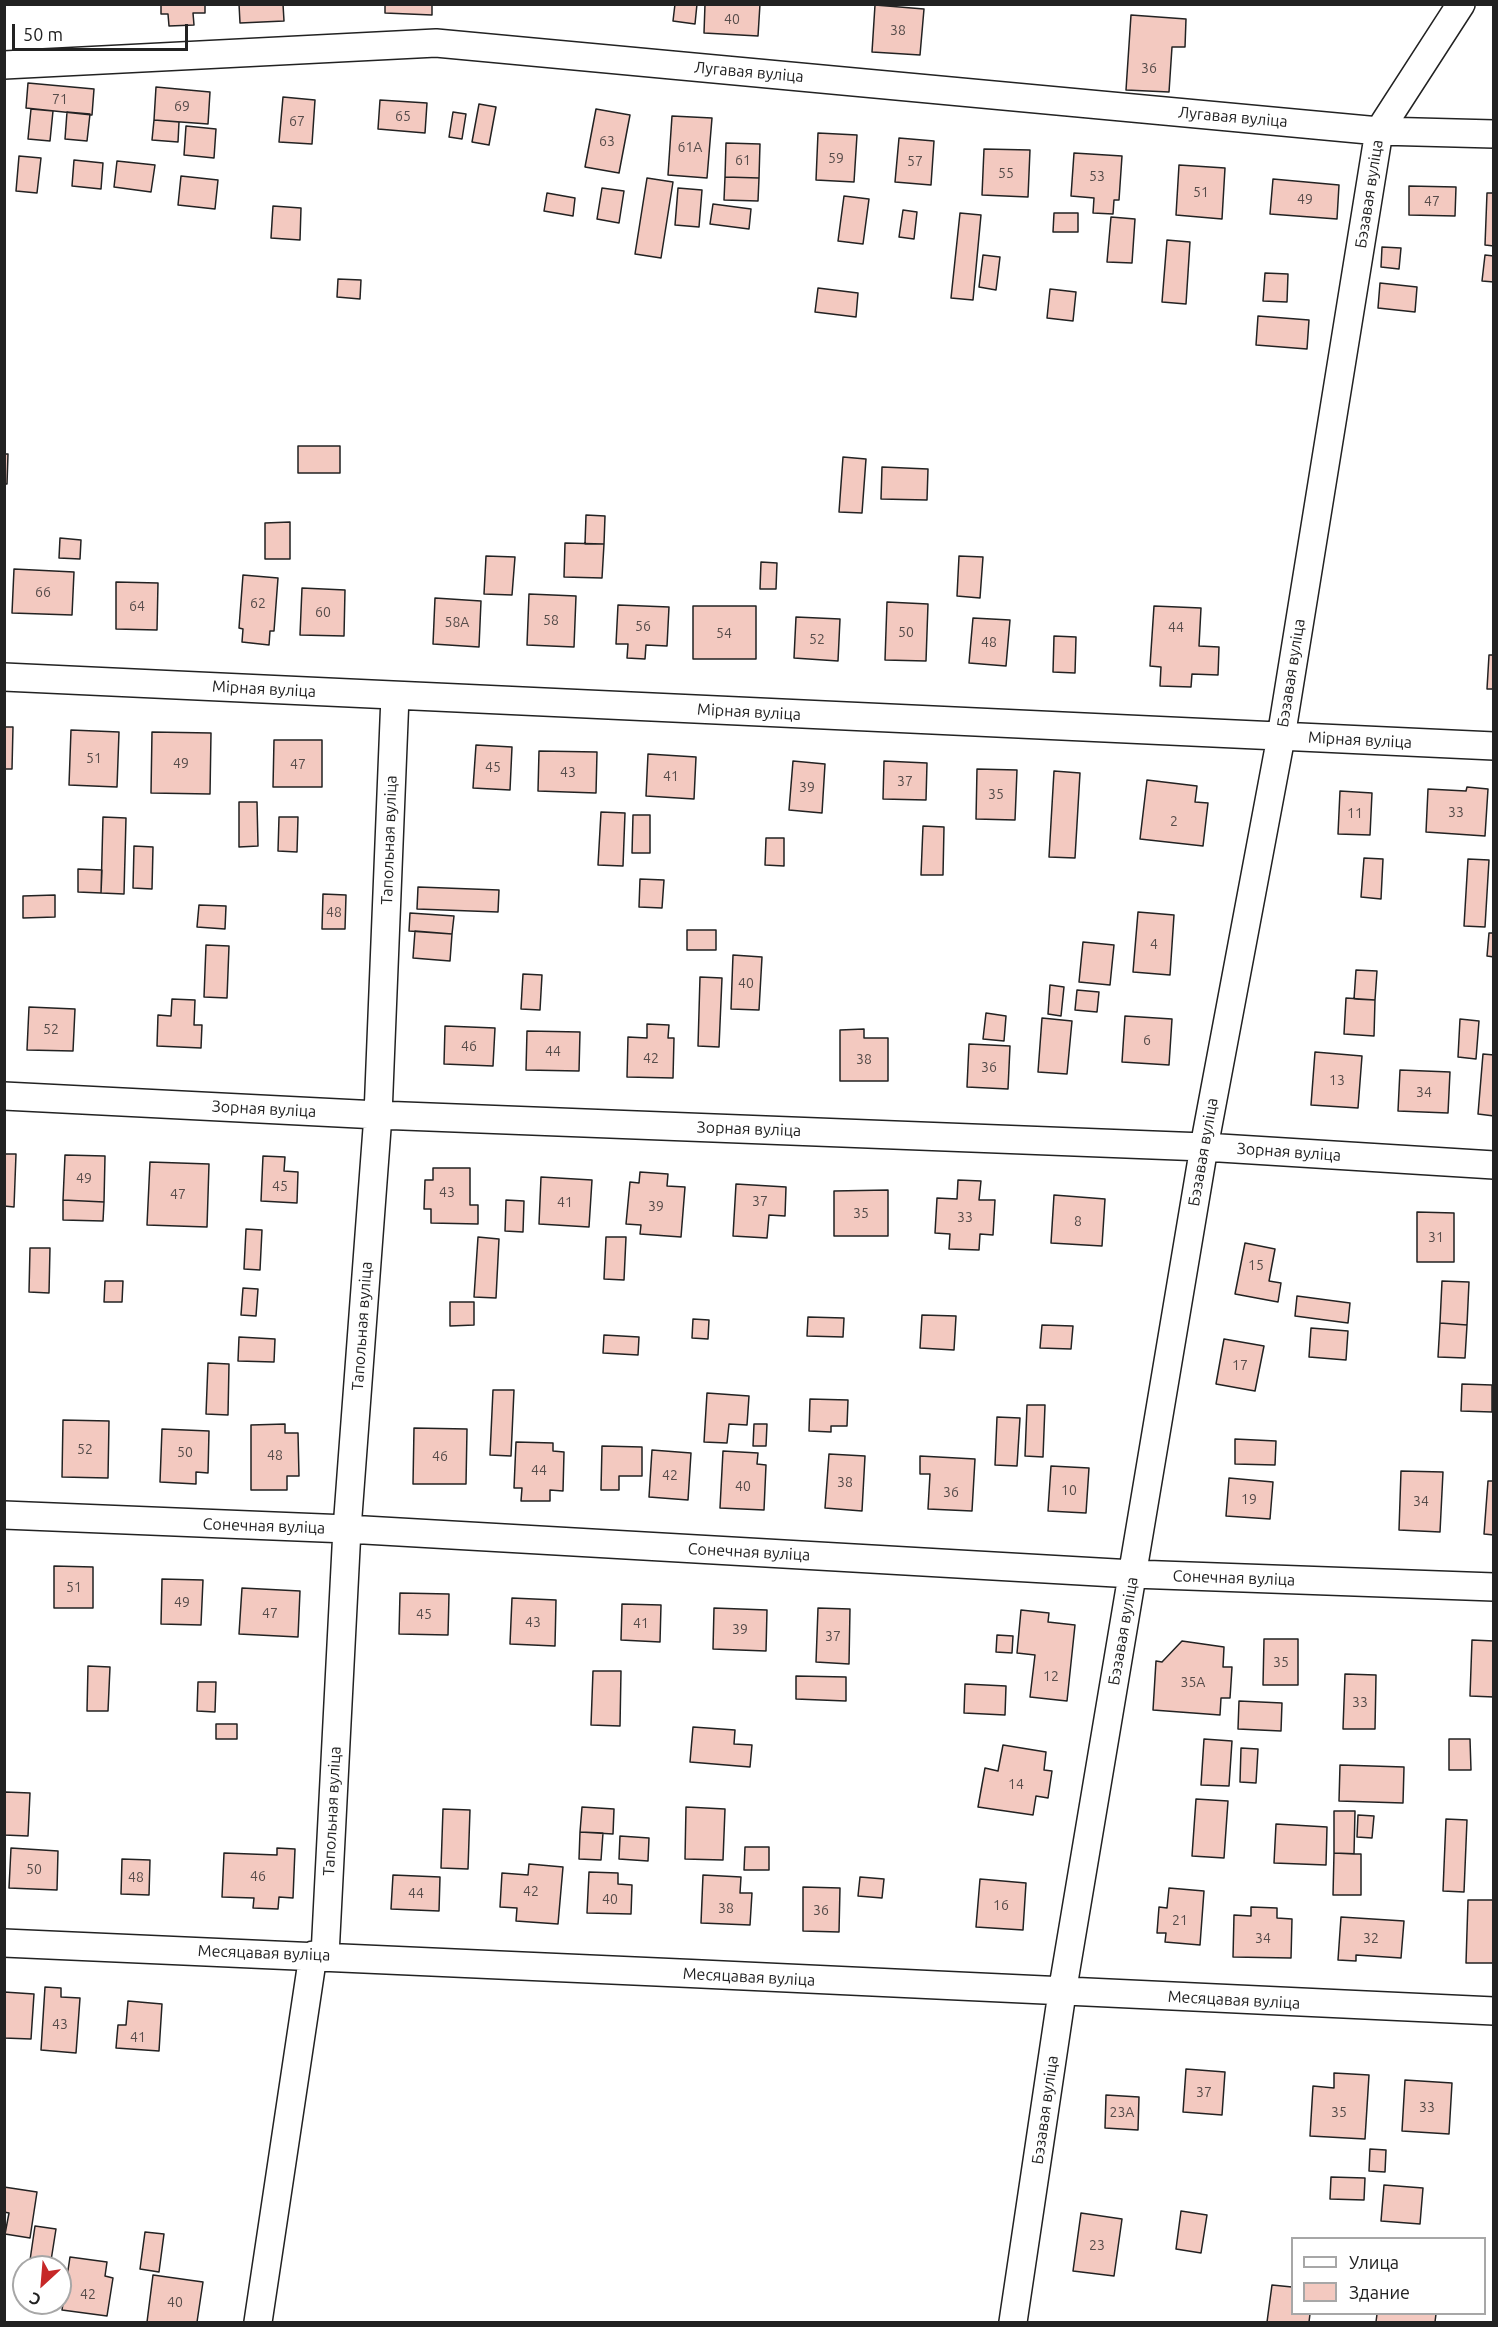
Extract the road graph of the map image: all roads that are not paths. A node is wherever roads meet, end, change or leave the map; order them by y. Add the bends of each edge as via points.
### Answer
1 (1461, 4) edge
2 (4, 65) edge
3 (1379, 131) junction
4 (1494, 134) edge
5 (4, 677) edge
6 (395, 696) junction
7 (1281, 737) junction
8 (1494, 747) edge
9 (4, 1096) edge
10 (378, 1114) junction
11 (1204, 1147) junction
12 (1494, 1165) edge
13 (4, 1515) edge
14 (347, 1529) junction
15 (1133, 1574) junction
16 (1494, 1587) edge
17 (4, 1943) edge
18 (319, 1955) junction
19 (1062, 1992) junction
20 (1494, 2012) edge
21 (258, 2322) edge
22 (1013, 2322) edge

1 - 3 street, Бэзавая вуліца
2 - 3 street, Лугавая вуліца via 436,43
3 - 4 street, Лугавая вуліца
3 - 7 street, Бэзавая вуліца
5 - 6 street, Мірная вуліца
6 - 7 street, Мірная вуліца
6 - 10 street, Тапольная вуліца
7 - 8 street, Мірная вуліца
7 - 11 street, Бэзавая вуліца
9 - 10 street, Зорная вуліца
10 - 11 street, Зорная вуліца
10 - 14 street, Тапольная вуліца
11 - 12 street, Зорная вуліца
11 - 15 street, Бэзавая вуліца
13 - 14 street, Сонечная вуліца
14 - 15 street, Сонечная вуліца
14 - 18 street, Тапольная вуліца
15 - 16 street, Сонечная вуліца
15 - 19 street, Бэзавая вуліца
17 - 18 street, Месяцавая вуліца
18 - 19 street, Месяцавая вуліца
18 - 21 street, Тапольная вуліца
19 - 20 street, Месяцавая вуліца
19 - 22 street, Бэзавая вуліца

